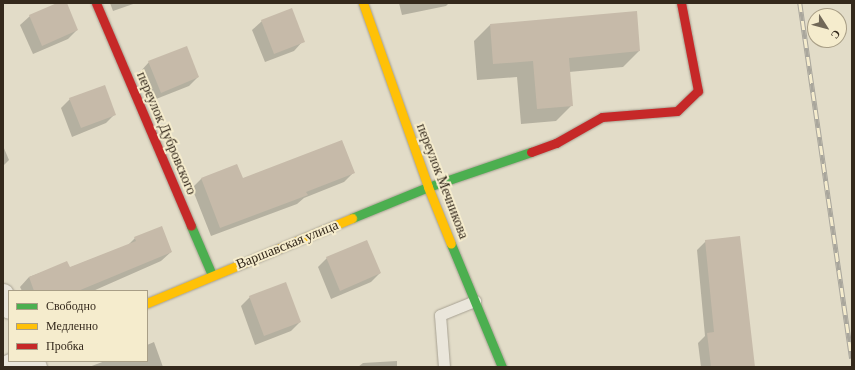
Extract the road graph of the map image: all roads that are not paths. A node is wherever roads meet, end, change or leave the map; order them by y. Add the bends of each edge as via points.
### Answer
1 (96, 3) edge
2 (363, 3) edge
3 (681, 3) edge
4 (428, 186) junction
5 (212, 275) junction
6 (3, 294) edge
7 (475, 301) junction
8 (148, 304) edge
9 (8, 306) edge
10 (15, 362) edge
11 (4, 367) edge
12 (444, 367) edge
13 (502, 367) edge

1 - 5 street, переулок Дубровского
2 - 4 street, переулок Мечникова
3 - 4 street, Варшавская улица via 698,90 677,111 602,117 556,143
4 - 5 street, Варшавская улица
4 - 7 street, переулок Мечникова
5 - 8 street, Варшавская улица
6 - 9 street
7 - 12 lane via 440,316
7 - 13 street, переулок Мечникова
10 - 11 street

